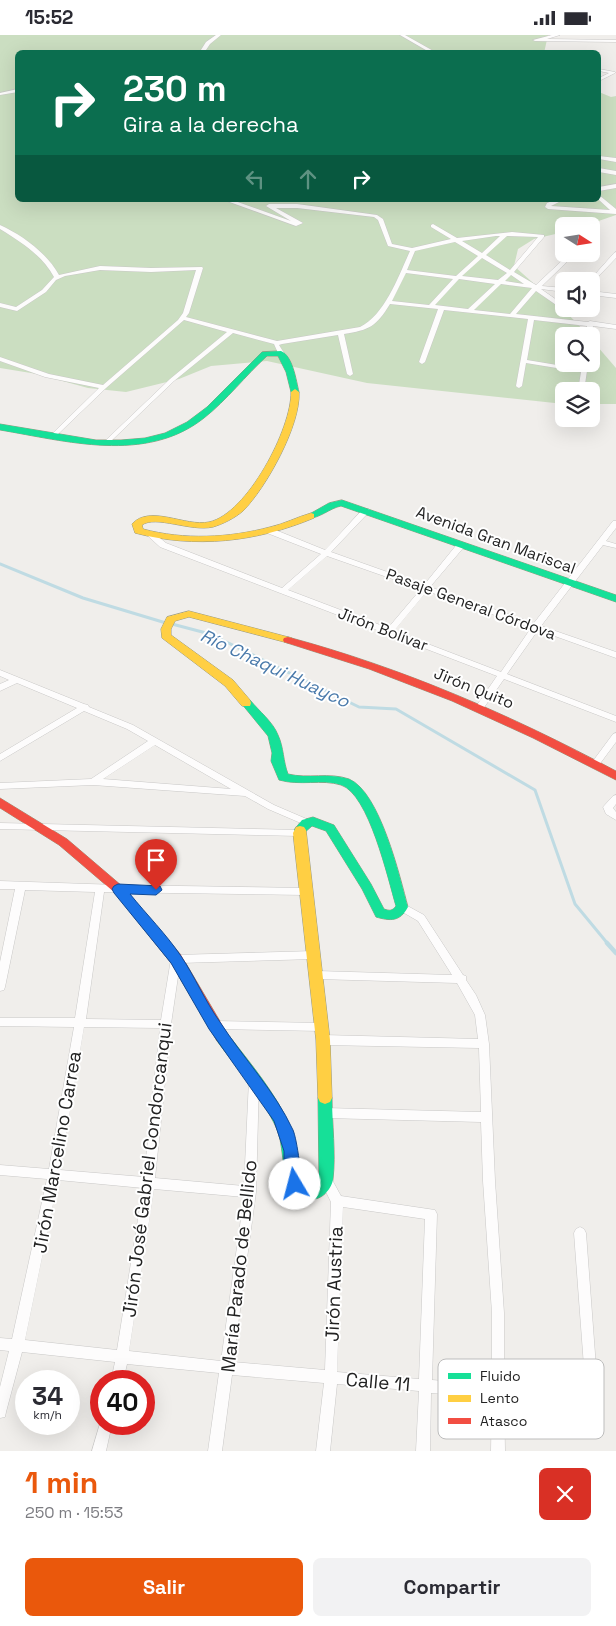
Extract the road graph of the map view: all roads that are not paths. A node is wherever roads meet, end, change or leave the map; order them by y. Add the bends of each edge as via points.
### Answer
1 (219, 35) edge
2 (402, 35) edge
3 (558, 35) edge
4 (616, 41) edge
5 (203, 50) edge
6 (430, 50) edge
7 (601, 70) edge
8 (614, 72) edge
9 (601, 79) edge
10 (15, 91) edge
11 (0, 94) edge
12 (601, 158) edge
13 (616, 160) edge
14 (601, 170) edge
15 (616, 173) edge
16 (616, 185) edge
17 (601, 188) edge
18 (601, 199) edge
19 (233, 202) edge
20 (554, 202) edge
21 (616, 212) edge
22 (433, 226) dead end
23 (0, 227) edge
24 (505, 235) junction
25 (456, 239) junction
26 (413, 250) junction
27 (616, 254) edge
28 (482, 255) junction
29 (562, 263) edge
30 (403, 271) junction
31 (600, 272) edge
32 (510, 273) junction
33 (57, 277) junction
34 (458, 277) junction
35 (500, 282) junction
36 (536, 288) junction
37 (555, 289) edge
38 (600, 294) edge
39 (616, 296) edge
40 (387, 302) junction
41 (555, 302) edge
42 (0, 305) edge
43 (430, 307) junction
44 (442, 308) junction
45 (469, 311) junction
46 (512, 315) junction
47 (183, 317) junction
48 (531, 317) junction
49 (557, 319) joint
50 (590, 323) junction
51 (590, 327) edge
52 (616, 327) edge
53 (231, 332) junction
54 (340, 332) junction
55 (279, 348) junction
56 (0, 359) edge
57 (524, 361) junction
58 (422, 362) dead end
59 (555, 364) edge
60 (350, 374) dead end
61 (519, 385) dead end
62 (104, 387) junction
63 (0, 427) edge
64 (53, 436) junction
65 (107, 441) junction
66 (366, 511) junction
67 (616, 523) edge
68 (270, 531) junction
69 (152, 536) junction
70 (602, 542) junction
71 (461, 545) junction
72 (616, 546) edge
73 (326, 553) junction
74 (570, 584) junction
75 (426, 588) junction
76 (283, 591) junction
77 (616, 599) edge
78 (536, 627) junction
79 (390, 631) junction
80 (616, 655) edge
81 (0, 673) edge
82 (503, 675) junction
83 (16, 680) junction
84 (0, 688) edge
85 (85, 707) junction
86 (480, 707) junction
87 (616, 719) edge
88 (616, 736) edge
89 (155, 741) junction
90 (0, 758) edge
91 (596, 763) junction
92 (616, 776) edge
93 (93, 782) junction
94 (0, 785) edge
95 (246, 793) junction
96 (616, 798) edge
97 (0, 802) edge
98 (616, 817) edge
99 (306, 822) junction
100 (34, 825) junction
101 (0, 826) edge
102 (299, 833) junction
103 (0, 885) edge
104 (21, 885) junction
105 (100, 889) junction
106 (118, 889) junction
107 (306, 891) junction
108 (402, 907) junction
109 (314, 955) junction
110 (176, 959) junction
111 (317, 975) junction
112 (462, 979) junction
113 (0, 987) edge
114 (0, 1022) edge
115 (80, 1022) junction
116 (166, 1024) junction
117 (214, 1025) junction
118 (322, 1027) junction
119 (323, 1040) junction
120 (484, 1044) junction
121 (254, 1080) junction
122 (325, 1113) junction
123 (487, 1117) junction
124 (0, 1170) edge
125 (55, 1175) junction
126 (326, 1180) junction
127 (149, 1183) junction
128 (250, 1192) junction
129 (337, 1201) junction
130 (580, 1233) dead end
131 (0, 1344) edge
132 (18, 1346) junction
133 (122, 1357) junction
134 (497, 1359) edge
135 (589, 1359) edge
136 (228, 1368) junction
137 (119, 1370) edge
138 (331, 1377) junction
139 (425, 1386) junction
140 (438, 1387) edge
141 (0, 1412) edge
142 (104, 1435) edge
143 (100, 1451) edge
144 (215, 1451) edge
145 (323, 1451) edge
146 (423, 1451) edge

1 - 5 street
2 - 6 street
3 - 4 street via 535,39
7 - 8 street
8 - 9 street
10 - 11 street
12 - 13 street
14 - 15 street
16 - 17 street
18 - 21 street
19 - 26 street via 296,224 300,223 269,206 296,206 375,216 380,219 390,245
20 - 21 street via 548,207
22 - 25 street
23 - 33 street via 34,248 52,266
24 - 25 street
24 - 28 street
24 - 32 street via 542,236
25 - 26 street
25 - 28 street
26 - 30 street
27 - 31 street
28 - 32 street
28 - 34 street
29 - 36 street
30 - 34 street
30 - 40 street
32 - 35 street
32 - 36 street
33 - 42 street via 44,291 18,308
33 - 47 street via 100,268 200,268
34 - 35 street
34 - 43 street
35 - 36 street
35 - 45 street
36 - 37 street
36 - 41 street
36 - 46 street
38 - 39 street
40 - 43 street
40 - 54 street via 368,328
43 - 44 street
44 - 45 street
44 - 58 street
45 - 46 street
46 - 48 street
47 - 53 street
47 - 62 street
48 - 49 street
48 - 57 street
49 - 50 street
50 - 51 street
50 - 52 street
53 - 55 street
53 - 65 street via 172,380
54 - 55 street
54 - 60 street
55 - 65 street via 260,359 177,431 164,437
55 - 69 street via 290,374 296,407 288,429 245,506 224,519 204,524 185,524 154,517 140,520 136,528
56 - 62 street via 47,376
57 - 59 street
57 - 61 street
62 - 64 street
63 - 64 street
64 - 65 street
66 - 68 street, Avenida Gran Mariscal via 338,503
66 - 71 street, Avenida Gran Mariscal
66 - 73 street
67 - 70 street
68 - 69 street, Avenida Gran Mariscal via 210,538
68 - 73 street, Pasaje General Córdova
69 - 76 street, Jirón Bolívar via 163,545
70 - 72 street
70 - 74 street
71 - 74 street, Avenida Gran Mariscal
71 - 75 street
73 - 75 street, Pasaje General Córdova
73 - 76 street
74 - 77 street, Avenida Gran Mariscal
74 - 78 street
75 - 78 street, Pasaje General Córdova
75 - 79 street
76 - 79 street, Jirón Bolívar
78 - 80 street, Pasaje General Córdova
78 - 82 street
79 - 82 street, Jirón Bolívar
81 - 83 street
82 - 86 street
82 - 87 street, Jirón Bolívar
83 - 84 street
83 - 85 street
85 - 89 street
85 - 90 street
86 - 91 street, Jirón Quito
86 - 108 street, Jirón Quito via 314,645 254,633 189,614 169,624 166,636 229,683 273,735 283,777 292,781 337,780 358,787 386,850
88 - 91 street
89 - 93 street
89 - 95 street
91 - 92 street, Jirón Quito
93 - 94 street
93 - 95 street
95 - 99 street
96 - 98 street via 608,807
97 - 100 street
99 - 102 street
99 - 108 street via 321,822 336,835 380,913 390,917
100 - 101 street
100 - 102 street
100 - 106 street via 63,842
102 - 107 street
103 - 104 street
104 - 105 street
104 - 113 street
105 - 106 street
105 - 115 street, Jirón Marcelino Carrea
106 - 107 street
106 - 110 street
107 - 109 street
108 - 112 street via 427,926
109 - 110 street
109 - 111 street
110 - 116 street, Jirón José Gabriel Condorcanqui
110 - 117 street
111 - 112 street
111 - 118 street
112 - 120 street via 480,1015
114 - 115 street
115 - 116 street
115 - 125 street, Jirón Marcelino Carrea
116 - 127 street, Jirón José Gabriel Condorcanqui
117 - 118 street
117 - 121 street
118 - 119 street
119 - 120 street
119 - 122 street
120 - 123 street
121 - 126 street via 287,1133 295,1184 300,1190 316,1193
121 - 128 street, María Parado de Bellido
122 - 123 street
122 - 126 street
123 - 134 street via 498,1321
124 - 125 street
125 - 127 street
125 - 132 street, Jirón Marcelino Carrea
126 - 129 street, Jirón Austria
127 - 128 street
127 - 133 street, Jirón José Gabriel Condorcanqui
128 - 136 street, María Parado de Bellido
129 - 138 street, Jirón Austria
129 - 139 street via 431,1214
130 - 135 street, Calle 11
131 - 132 street, Calle 11
132 - 133 street, Calle 11
132 - 141 street, Jirón Marcelino Carrea
133 - 136 street, Calle 11
133 - 137 street, Jirón José Gabriel Condorcanqui
136 - 138 street, Calle 11
136 - 144 street, María Parado de Bellido
138 - 139 street, Calle 11
138 - 145 street, Jirón Austria
139 - 140 street, Calle 11
139 - 146 street
142 - 143 street

